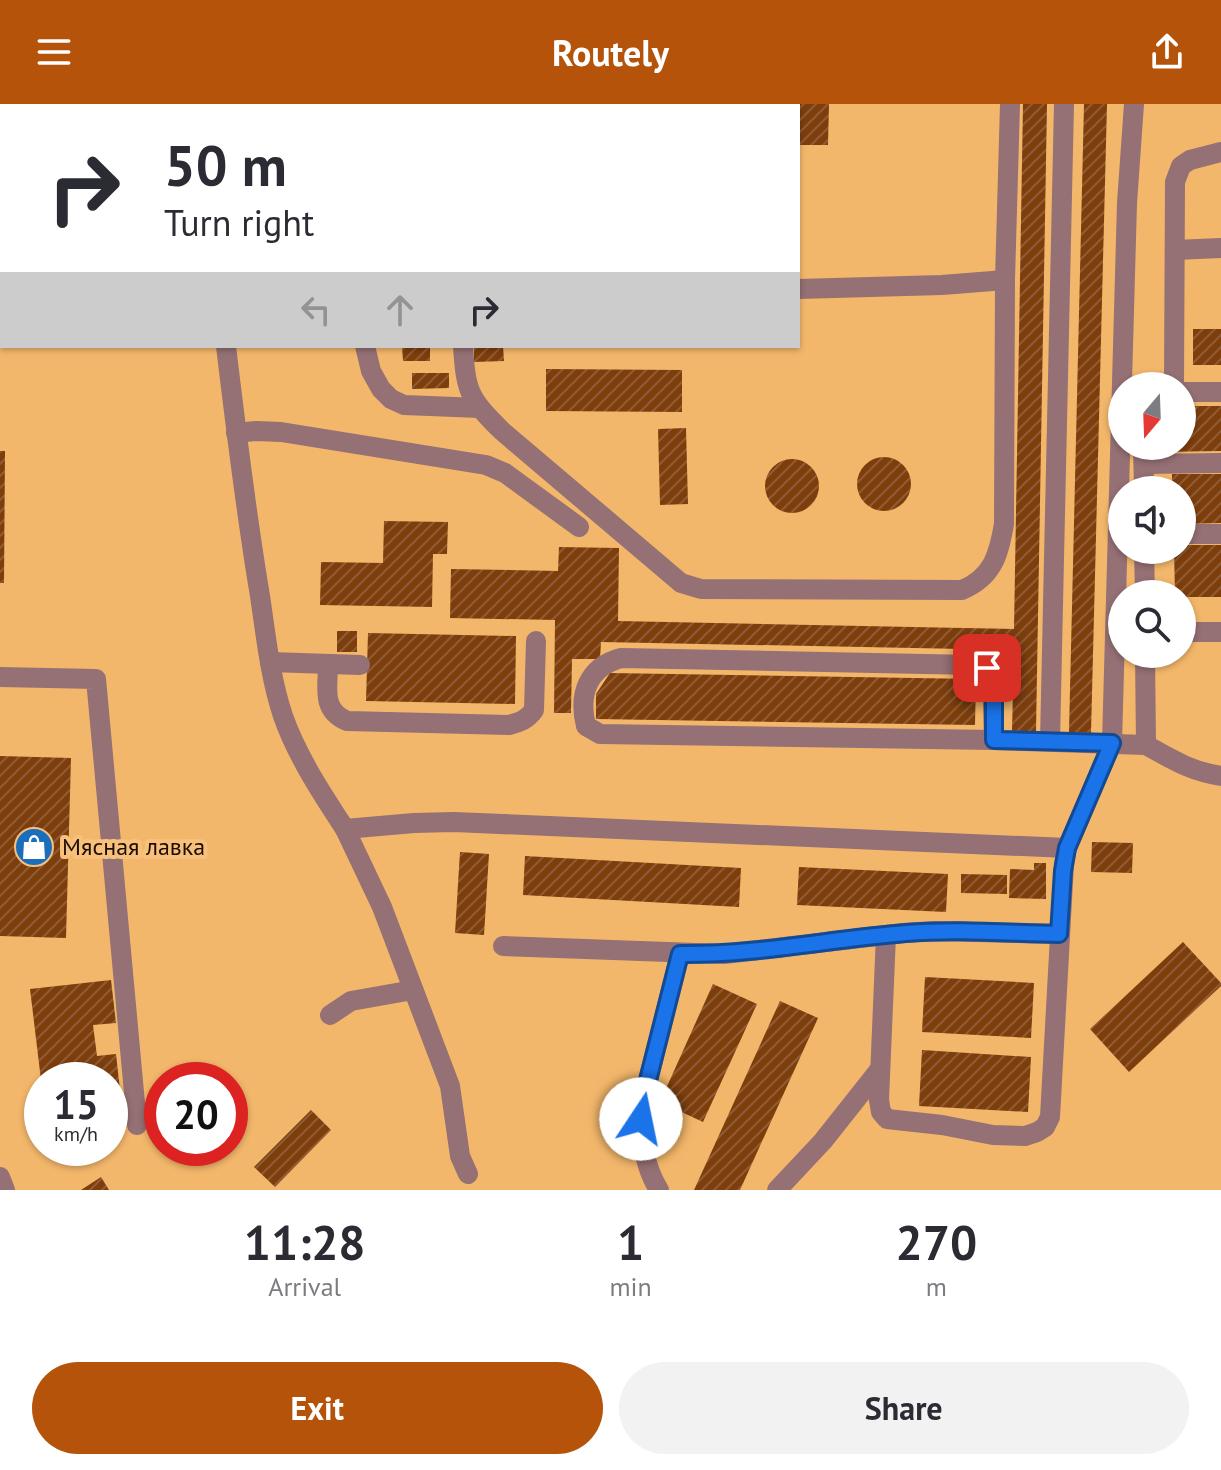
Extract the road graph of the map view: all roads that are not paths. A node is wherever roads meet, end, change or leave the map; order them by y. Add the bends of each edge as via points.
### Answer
1 (1010, 104) edge
2 (1064, 104) edge
3 (1134, 104) edge
4 (1221, 152) edge
5 (1221, 248) edge
6 (1175, 250) junction
7 (1005, 280) junction
8 (800, 289) edge
9 (226, 348) edge
10 (365, 348) edge
11 (463, 348) edge
12 (1174, 372) edge
13 (1196, 392) edge
14 (1221, 392) edge
15 (480, 408) junction
16 (236, 433) junction
17 (1192, 460) edge
18 (1221, 463) edge
19 (579, 527) dead end
20 (1196, 534) edge
21 (1221, 534) edge
22 (1196, 632) edge
23 (1221, 632) edge
24 (536, 641) dead end
25 (270, 662) junction
26 (328, 664) junction
27 (360, 665) dead end
28 (1145, 668) edge
29 (0, 677) edge
30 (994, 740) junction
31 (1050, 741) junction
32 (1112, 743) junction
33 (1146, 745) junction
34 (1221, 776) edge
35 (345, 829) junction
36 (1067, 848) junction
37 (1059, 934) junction
38 (886, 935) junction
39 (503, 946) dead end
40 (680, 954) junction
41 (413, 990) junction
42 (330, 1015) dead end
43 (880, 1069) junction
44 (137, 1125) dead end
45 (468, 1174) dead end
46 (0, 1177) edge
47 (5, 1190) edge
48 (659, 1190) edge
49 (777, 1190) edge

1 - 7 lane
2 - 31 lane
3 - 32 lane via 1126,219
4 - 6 lane via 1181,166 1175,182
5 - 6 lane
6 - 12 lane
7 - 8 lane
7 - 15 lane via 1004,524 989,571 962,590 690,587
9 - 16 lane
10 - 15 lane via 371,371 391,399 404,405
11 - 15 lane via 467,384
13 - 14 lane
16 - 19 lane via 281,432 486,465
16 - 25 lane
17 - 18 lane
20 - 21 lane
22 - 23 lane
24 - 26 lane via 534,710 509,725 347,721 328,702
25 - 26 lane
25 - 35 lane via 293,740
26 - 27 lane
28 - 33 lane
29 - 44 lane via 96,679
30 - 30 lane via 600,734 586,726 584,691 592,676 621,658 974,665 987,668 994,681
30 - 31 lane
31 - 32 lane
32 - 33 lane
32 - 36 lane
33 - 34 lane via 1198,772
35 - 36 lane via 454,822
35 - 41 lane
36 - 37 lane
37 - 38 lane
37 - 43 lane via 1050,1117 1045,1127 1025,1136 993,1135 887,1119 879,1100
38 - 40 lane via 757,952
38 - 43 lane
39 - 40 lane
40 - 48 lane via 641,1119 648,1167
41 - 42 lane via 351,1001
41 - 45 lane via 450,1086 460,1156
43 - 49 lane
46 - 47 lane

